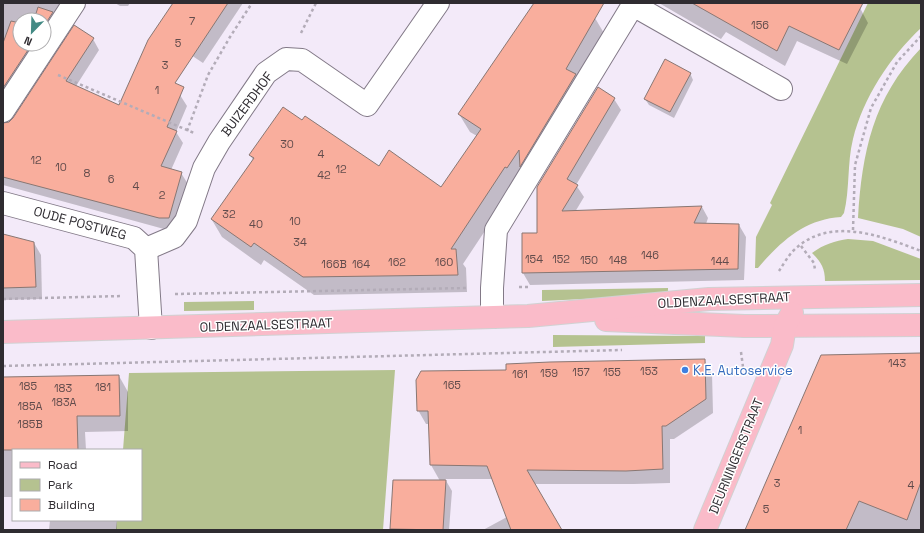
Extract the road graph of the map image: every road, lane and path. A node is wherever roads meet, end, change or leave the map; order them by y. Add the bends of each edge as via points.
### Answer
1 (74, 3) edge
2 (252, 3) edge
3 (438, 3) edge
4 (921, 36) edge
5 (32, 64) junction
6 (781, 88) dead end
7 (3, 111) edge
8 (3, 203) edge
9 (853, 231) junction
10 (146, 249) junction
11 (921, 251) edge
12 (778, 272) dead end
13 (538, 286) dead end
14 (492, 288) junction
15 (149, 295) junction
16 (921, 295) edge
17 (807, 296) junction
18 (3, 299) edge
19 (528, 316) junction
20 (492, 317) junction
21 (921, 325) edge
22 (785, 326) junction
23 (151, 328) junction
24 (3, 332) edge
25 (630, 350) dead end
26 (3, 366) edge
27 (706, 530) edge

1 - 5 street
2 - 5 path via 208,76 187,131
3 - 10 street, BUIZERDHOF via 367,105 302,60 286,59 266,73 204,168 186,221 174,237
4 - 9 path via 896,62 871,108 855,165
5 - 7 street
6 - 14 street via 633,5 496,230
8 - 10 street, OUDE POSTWEG via 134,238
9 - 11 path via 888,238
9 - 12 path via 831,231 816,236 793,251
10 - 15 street
13 - 14 path
14 - 15 path
14 - 20 street
15 - 18 path
15 - 23 street
16 - 17 main road, OLDENZAALSESTRAAT
17 - 19 main road, OLDENZAALSESTRAAT via 709,299
17 - 22 main road, DEURNINGERSTRAAT via 793,310
19 - 20 main road, OLDENZAALSESTRAAT
19 - 22 main road, OLDENZAALSESTRAAT
20 - 23 main road, OLDENZAALSESTRAAT
21 - 22 main road, OLDENZAALSESTRAAT
22 - 27 main road, DEURNINGERSTRAAT via 782,345
23 - 24 main road, OLDENZAALSESTRAAT
25 - 26 path

